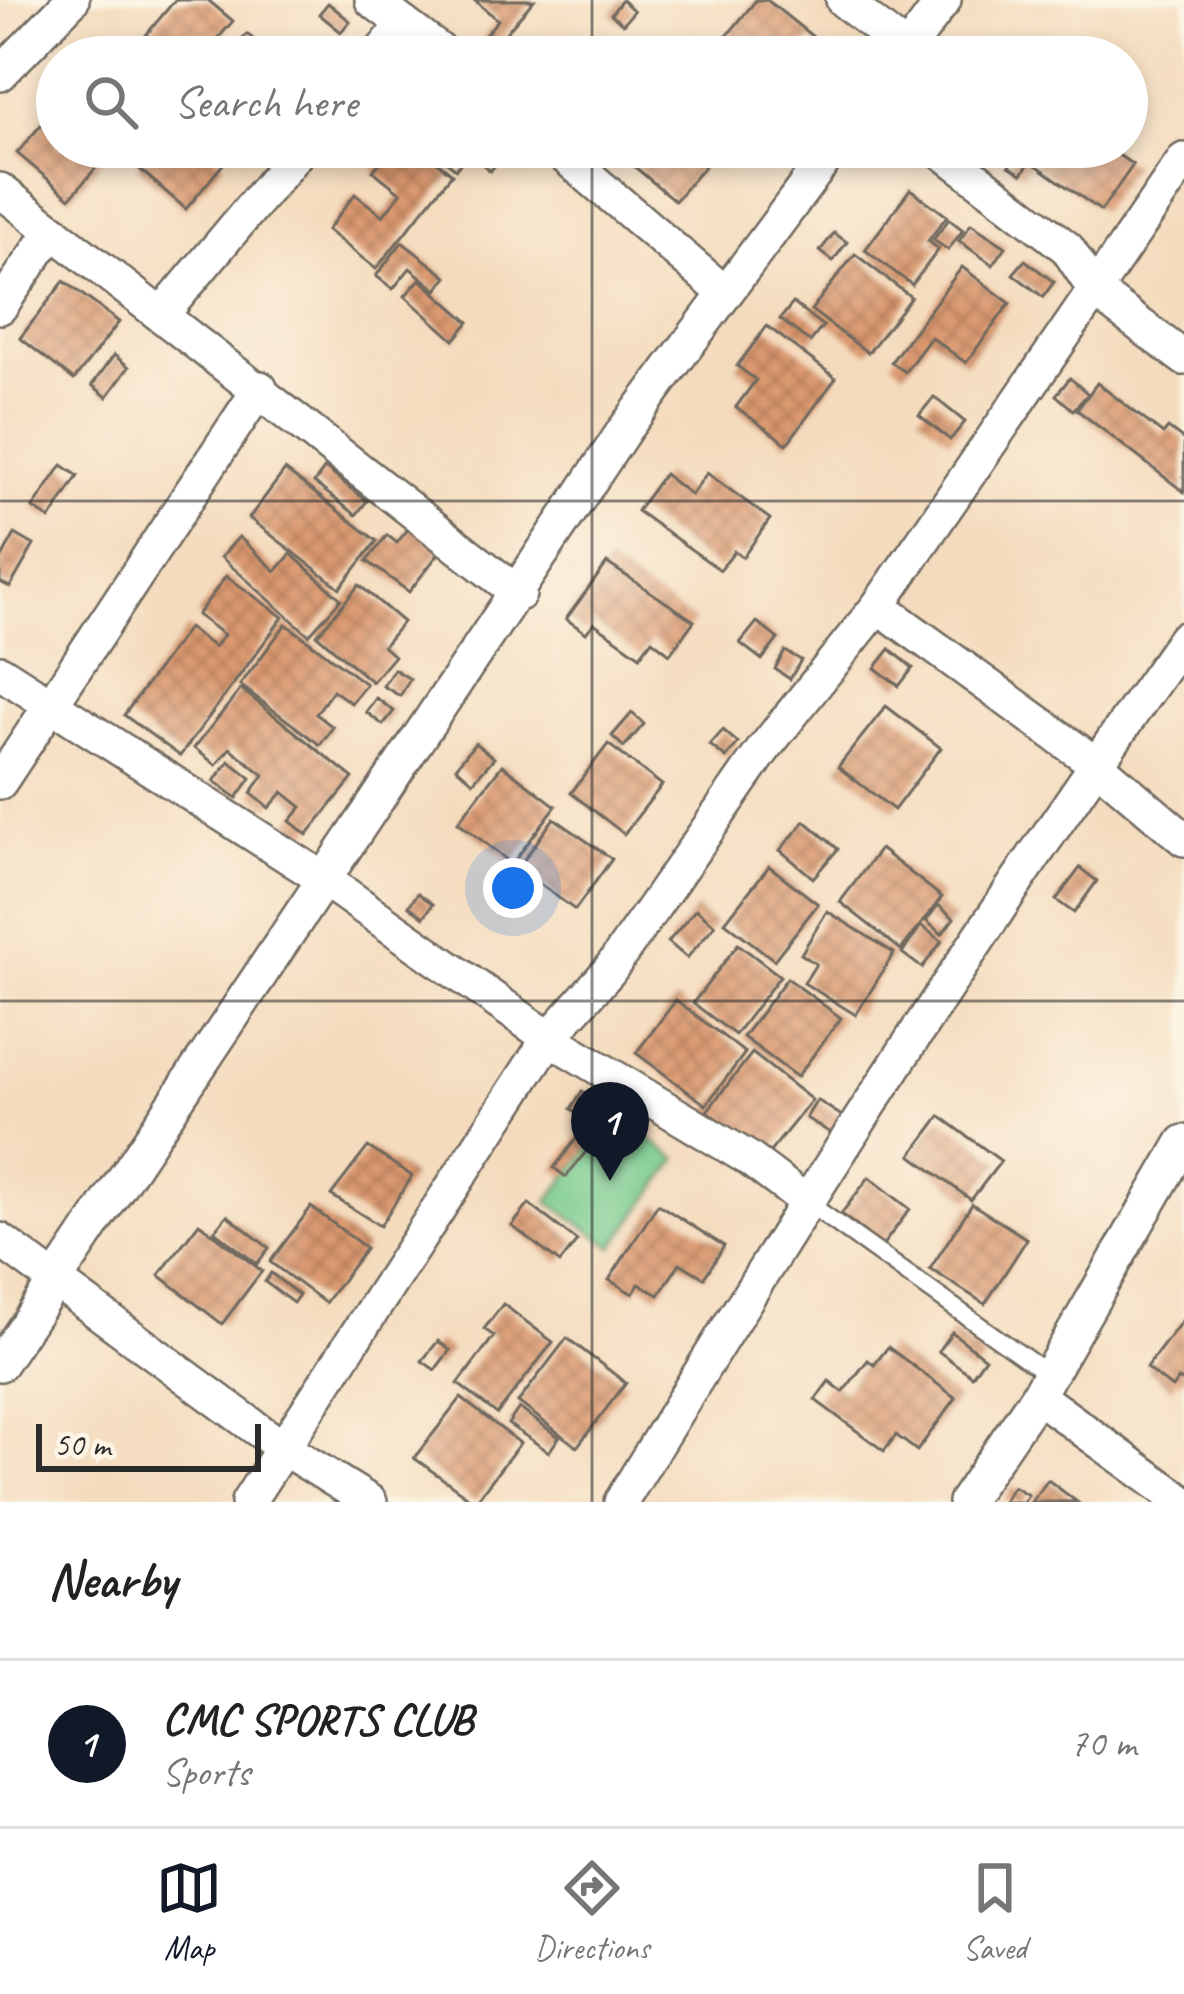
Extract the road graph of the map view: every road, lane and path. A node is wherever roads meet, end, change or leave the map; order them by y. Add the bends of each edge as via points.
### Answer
1 (72, 0) edge
2 (372, 0) edge
3 (843, 0) edge
4 (944, 0) edge
5 (404, 24) junction
6 (37, 36) edge
7 (394, 36) edge
8 (420, 36) edge
9 (884, 36) edge
10 (917, 36) edge
11 (36, 37) edge
12 (0, 74) edge
13 (1184, 160) edge
14 (284, 168) edge
15 (579, 168) edge
16 (818, 168) edge
17 (963, 168) edge
18 (0, 190) edge
19 (53, 230) junction
20 (1096, 292) junction
21 (725, 293) junction
22 (0, 307) edge
23 (163, 313) junction
24 (1184, 358) edge
25 (260, 388) junction
26 (519, 593) junction
27 (878, 606) junction
28 (1184, 639) edge
29 (0, 672) edge
30 (50, 705) junction
31 (1096, 764) junction
32 (0, 782) edge
33 (1184, 839) edge
34 (325, 880) junction
35 (549, 1038) junction
36 (1184, 1142) edge
37 (808, 1204) junction
38 (0, 1240) edge
39 (56, 1278) junction
40 (0, 1364) edge
41 (1043, 1386) junction
42 (283, 1448) junction
43 (248, 1502) edge
44 (370, 1502) edge
45 (621, 1502) edge
46 (965, 1502) edge
47 (1184, 1502) edge

1 - 6 street
2 - 5 street
3 - 9 street
4 - 10 street
5 - 7 street
5 - 8 street
11 - 12 street
13 - 20 street
14 - 23 street
15 - 21 street
16 - 21 street
17 - 20 street via 1067,248
18 - 19 street
19 - 22 street
19 - 23 street
20 - 24 street
20 - 27 street
21 - 26 street
23 - 25 street
25 - 26 street
25 - 30 street
26 - 34 street
27 - 31 street
27 - 35 street via 763,750 609,970
28 - 31 street
29 - 30 street
30 - 32 street
30 - 34 street
31 - 33 street
31 - 37 street
34 - 35 street
34 - 39 street
35 - 37 street via 688,1119
35 - 42 street
36 - 41 street
37 - 41 lane
37 - 45 street
38 - 39 street
39 - 40 street
39 - 42 street
41 - 46 street
41 - 47 street
42 - 43 street
42 - 44 street

